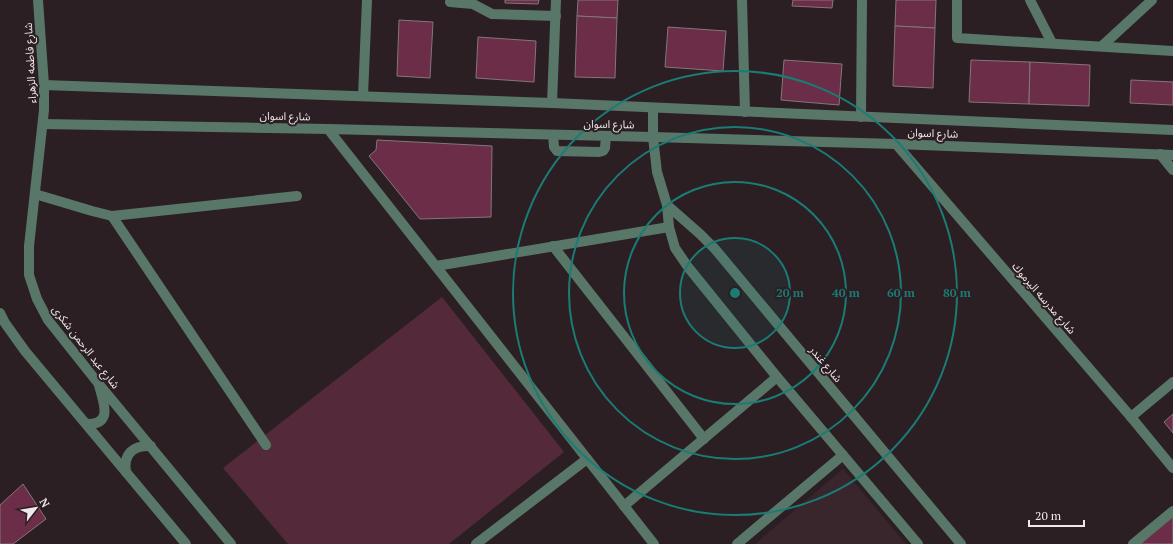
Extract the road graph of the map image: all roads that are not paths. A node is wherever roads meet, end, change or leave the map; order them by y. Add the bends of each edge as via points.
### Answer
1 (38, 0) edge
2 (367, 0) edge
3 (556, 0) edge
4 (742, 0) edge
5 (862, 0) edge
6 (957, 0) edge
7 (1030, 0) edge
8 (1152, 0) edge
9 (450, 2) dead end
10 (556, 16) junction
11 (1052, 43) junction
12 (1102, 46) junction
13 (1173, 51) edge
14 (44, 85) junction
15 (363, 96) junction
16 (552, 103) junction
17 (653, 108) junction
18 (746, 112) junction
19 (861, 117) junction
20 (43, 124) junction
21 (328, 128) junction
22 (1173, 130) edge
23 (553, 135) junction
24 (606, 136) junction
25 (653, 137) junction
26 (896, 144) junction
27 (1160, 154) junction
28 (1173, 155) edge
29 (1173, 170) edge
30 (35, 194) junction
31 (297, 196) dead end
32 (667, 205) junction
33 (112, 216) junction
34 (669, 227) junction
35 (553, 246) junction
36 (436, 266) junction
37 (0, 313) edge
38 (777, 377) junction
39 (1173, 382) edge
40 (98, 383) junction
41 (1131, 417) junction
42 (86, 424) junction
43 (704, 439) junction
44 (266, 445) dead end
45 (151, 446) junction
46 (843, 455) junction
47 (587, 459) junction
48 (1173, 468) edge
49 (126, 472) junction
50 (624, 506) junction
51 (1173, 511) edge
52 (186, 544) edge
53 (231, 544) edge
54 (476, 544) edge
55 (654, 544) edge
56 (738, 544) edge
57 (918, 544) edge
58 (961, 544) edge
59 (1133, 544) edge

1 - 14 street, شارع فاطمه الزهراء
2 - 15 street
3 - 10 street
4 - 18 street
5 - 19 street
6 - 11 street via 957,38
7 - 11 street
8 - 12 street
9 - 10 street via 472,4 492,14
10 - 16 street
11 - 12 street
12 - 13 street
14 - 15 street, شارع اسوان
14 - 20 street, شارع فاطمه الزهراء
15 - 16 street, شارع اسوان
16 - 17 street, شارع اسوان
17 - 18 street, شارع اسوان
17 - 25 street
18 - 19 street, شارع اسوان
19 - 22 street, شارع اسوان
20 - 21 street, شارع اسوان
20 - 30 street, شارع عبد الرحمن شكرى
21 - 23 street, شارع اسوان
21 - 36 street
23 - 24 street, شارع اسوان
23 - 24 street via 557,151 599,152 605,148
24 - 25 street, شارع اسوان
25 - 26 street, شارع اسوان
25 - 32 street via 657,172
26 - 27 street, شارع اسوان
26 - 41 street, شارع مدرسه اليرموك
27 - 28 street, شارع اسوان
27 - 29 street
30 - 33 street
30 - 40 street, شارع عبد الرحمن شكرى via 29,246 29,275 37,299 48,320
31 - 33 street
32 - 34 street
32 - 58 street, شارع غندر via 715,249
33 - 44 street
34 - 35 street
34 - 38 street via 675,248 688,267
35 - 36 street
35 - 43 street
36 - 47 street
37 - 42 street via 25,351
38 - 43 street
38 - 46 street
39 - 41 street
40 - 42 street via 105,409 104,416 100,422
40 - 45 street, شارع عبد الرحمن شكرى
41 - 48 street, شارع مدرسه اليرموك
42 - 49 street
43 - 50 street
45 - 49 street via 143,445 130,453 126,459
45 - 53 street, شارع عبد الرحمن شكرى
46 - 56 street
46 - 57 street
47 - 50 street
47 - 54 street
49 - 52 street
50 - 55 street
51 - 59 street

